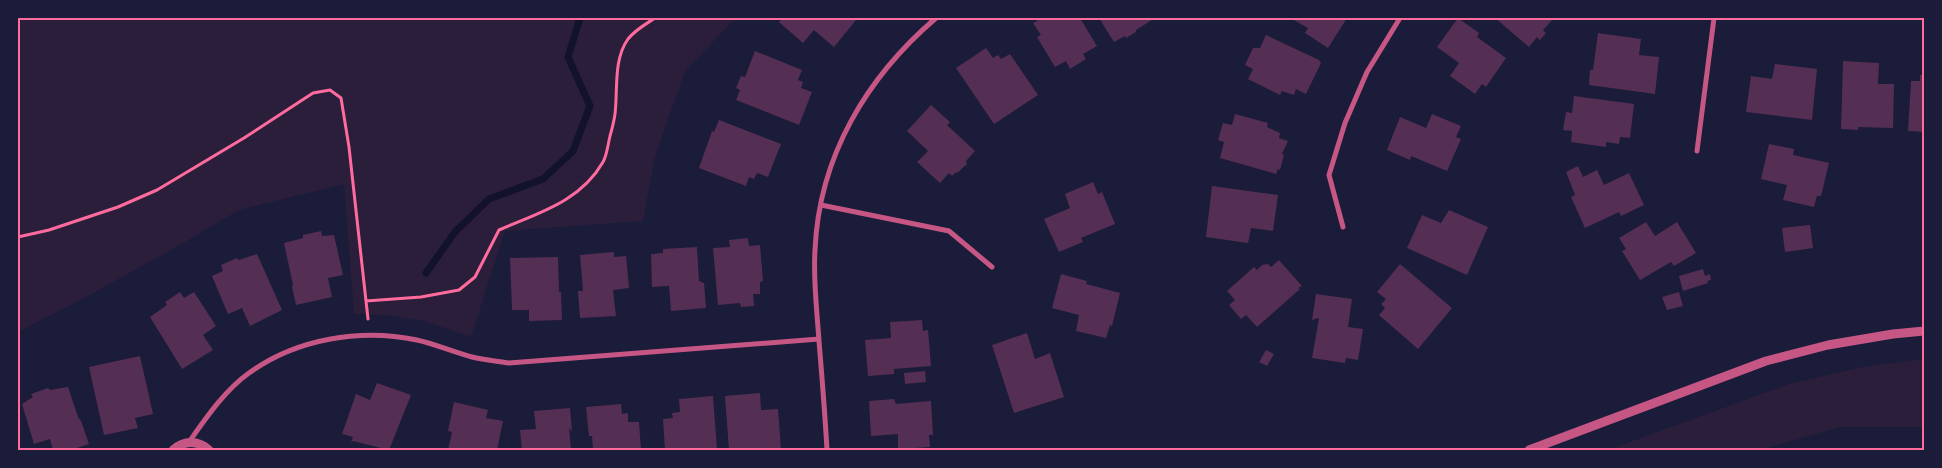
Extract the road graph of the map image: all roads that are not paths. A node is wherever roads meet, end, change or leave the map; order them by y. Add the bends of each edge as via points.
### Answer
1 (936, 18) edge
2 (1400, 18) edge
3 (1714, 18) edge
4 (1697, 151) dead end
5 (821, 205) junction
6 (1343, 227) dead end
7 (992, 267) dead end
8 (1924, 331) edge
9 (819, 339) junction
10 (189, 442) junction
11 (173, 450) edge
12 (209, 450) edge
13 (827, 450) edge
14 (1529, 450) edge

1 - 5 street via 886,67 852,118 834,158
2 - 6 street via 1367,72 1345,123 1329,175
3 - 4 street
5 - 7 street via 949,231
5 - 9 street via 815,249
8 - 14 street via 1828,345 1766,361
9 - 10 street via 509,363 474,358 416,340 380,335 342,337 308,344 276,357 248,374 223,398
9 - 13 street
10 - 11 street
10 - 12 street

